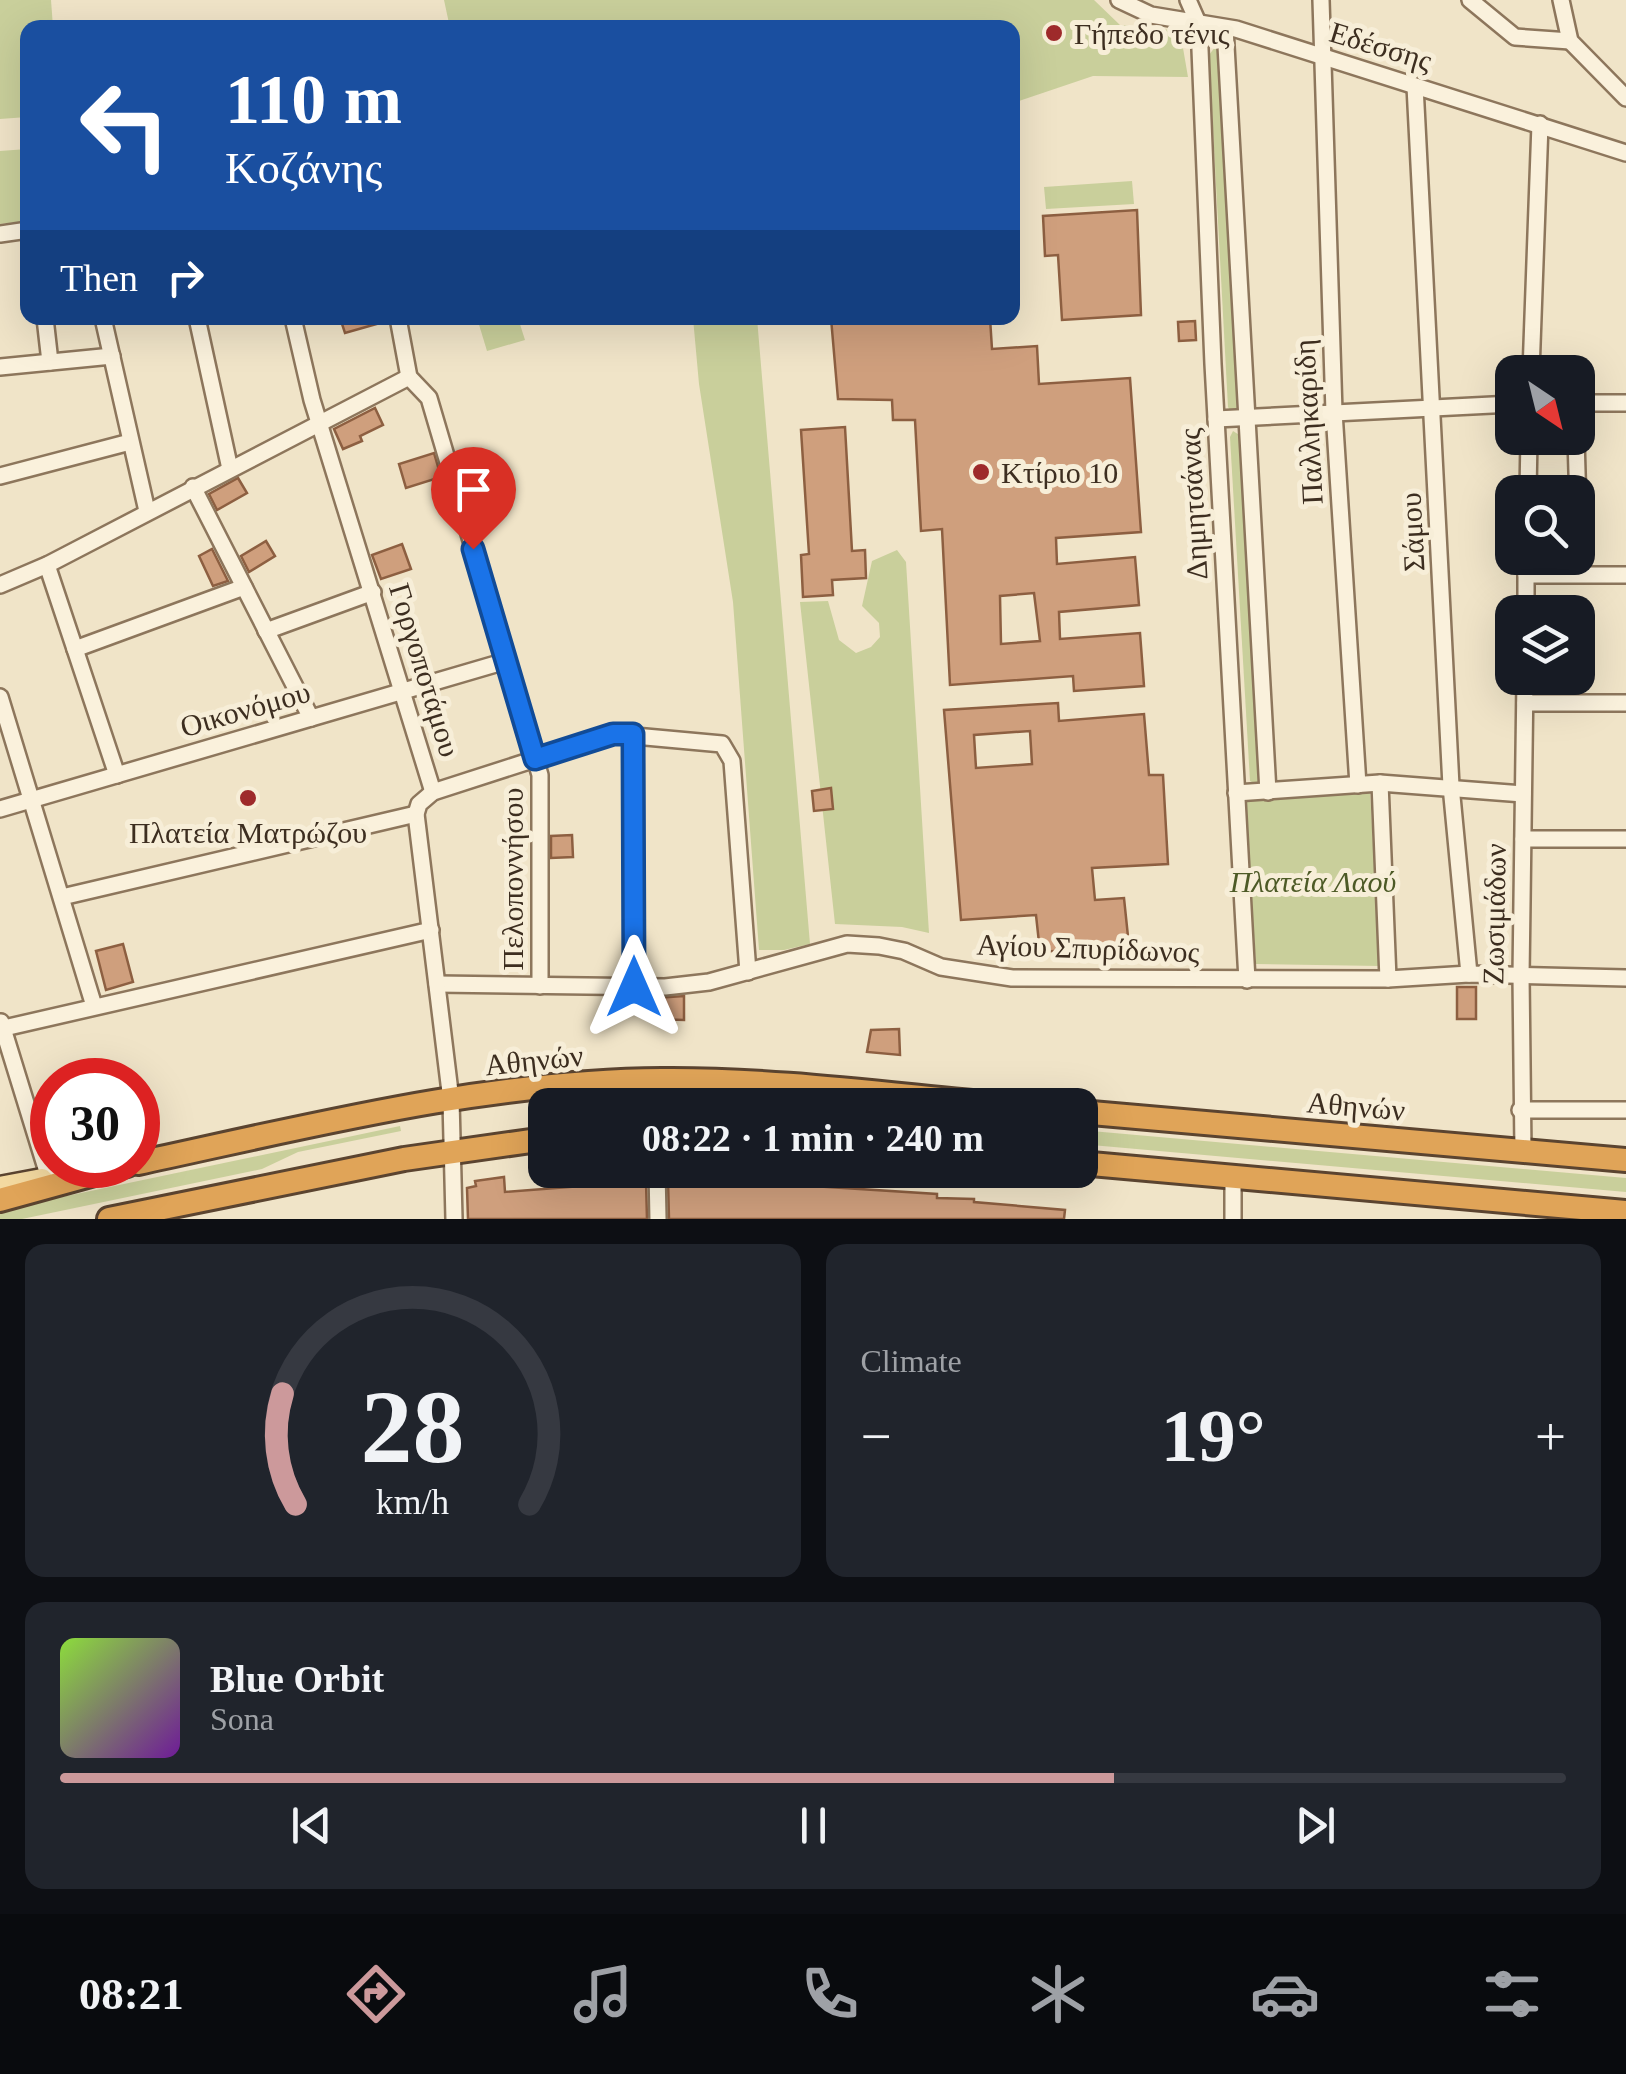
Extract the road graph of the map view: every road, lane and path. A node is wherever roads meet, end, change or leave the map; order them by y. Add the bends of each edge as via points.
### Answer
1 (1119, 0) edge
2 (1188, 0) edge
3 (1321, 0) edge
4 (1470, 0) edge
5 (1561, 0) edge
6 (1199, 25) junction
7 (1225, 28) junction
8 (1570, 41) junction
9 (1325, 57) junction
10 (1415, 86) junction
11 (1626, 98) edge
12 (1540, 124) junction
13 (1626, 153) edge
14 (46, 325) edge
15 (105, 325) edge
16 (199, 325) edge
17 (295, 325) edge
18 (399, 325) edge
19 (1532, 355) edge
20 (112, 356) junction
21 (50, 362) junction
22 (0, 367) edge
23 (409, 378) junction
24 (1595, 403) edge
25 (1626, 403) edge
26 (1495, 404) edge
27 (1434, 406) junction
28 (1334, 412) junction
29 (1246, 418) junction
30 (1216, 419) junction
31 (320, 424) junction
32 (130, 442) junction
33 (230, 469) junction
34 (0, 476) edge
35 (194, 487) junction
36 (147, 511) junction
37 (48, 565) junction
38 (1595, 574) edge
39 (1526, 575) edge
40 (1626, 575) edge
41 (0, 585) edge
42 (244, 586) junction
43 (373, 592) junction
44 (1526, 595) edge
45 (266, 631) junction
46 (75, 649) junction
47 (506, 662) junction
48 (403, 691) junction
49 (1524, 695) edge
50 (0, 697) edge
51 (1524, 703) junction
52 (1626, 704) edge
53 (310, 718) junction
54 (633, 734) junction
55 (535, 759) junction
56 (117, 774) junction
57 (1380, 783) junction
58 (1358, 785) junction
59 (1451, 786) junction
60 (433, 792) junction
61 (1268, 792) junction
62 (1236, 793) junction
63 (1523, 794) junction
64 (32, 800) junction
65 (0, 808) edge
66 (416, 814) junction
67 (1523, 839) junction
68 (1626, 839) edge
69 (62, 897) junction
70 (431, 930) junction
71 (748, 972) junction
72 (1469, 974) junction
73 (1521, 976) junction
74 (1626, 978) edge
75 (1388, 979) junction
76 (1247, 980) junction
77 (437, 984) junction
78 (540, 986) junction
79 (634, 987) junction
80 (94, 1006) junction
81 (1, 1025) edge
82 (551, 1088) edge
83 (811, 1088) edge
84 (528, 1091) edge
85 (451, 1100) junction
86 (1520, 1110) junction
87 (1626, 1110) edge
88 (1098, 1114) edge
89 (30, 1117) edge
90 (528, 1141) edge
91 (452, 1151) junction
92 (1523, 1151) junction
93 (160, 1158) edge
94 (1626, 1160) edge
95 (1098, 1165) edge
96 (1233, 1177) junction
97 (30, 1181) edge
98 (0, 1187) edge
99 (43, 1188) edge
100 (657, 1188) edge
101 (0, 1200) edge
102 (1525, 1211) edge
103 (1626, 1212) edge
104 (109, 1219) edge
105 (454, 1219) edge
106 (658, 1219) edge
107 (1234, 1219) edge

1 - 6 street, Εδέσσης
2 - 6 street
3 - 9 street, Παλληκαρίδη
4 - 8 street via 1515,37
5 - 8 street
6 - 7 street, Εδέσσης
6 - 30 street, Δημητσάνας
7 - 9 street, Εδέσσης
7 - 29 street, Δημητσάνας
8 - 11 street
9 - 10 street, Εδέσσης
9 - 28 street, Παλληκαρίδη
10 - 12 street, Εδέσσης
10 - 27 street, Σάμου
12 - 13 street, Εδέσσης
12 - 19 street
14 - 21 street
15 - 20 street
16 - 33 street
17 - 31 street, Γοργοποτάμου
18 - 23 street, Πελοποννήσου
20 - 21 street
20 - 32 street
21 - 22 street
23 - 31 street
23 - 47 street, Πελοποννήσου via 429,398
24 - 25 street
26 - 27 street
27 - 28 street
27 - 59 street, Σάμου
28 - 29 street
28 - 58 street, Παλληκαρίδη
29 - 30 street
29 - 61 street, Δημητσάνας
30 - 62 street, Δημητσάνας
31 - 33 street
31 - 43 street, Γοργοποτάμου
32 - 34 street
32 - 36 street
33 - 35 street
35 - 36 street
35 - 42 street
36 - 37 street
37 - 41 street
37 - 46 street
38 - 40 street
39 - 44 street
42 - 45 street
42 - 46 street
43 - 45 street
43 - 48 street, Γοργοποτάμου
45 - 53 street
46 - 56 street
47 - 48 street, Οικονόμου
47 - 55 street, Πελοποννήσου
48 - 53 street, Οικονόμου
48 - 60 street, Γοργοποτάμου
49 - 51 street, Ζωσιμάδων
50 - 64 street
51 - 52 street
51 - 63 street, Ζωσιμάδων
53 - 56 street, Οικονόμου
54 - 55 street
54 - 71 street via 726,748
54 - 79 street
55 - 60 street
55 - 78 street, Πελοποννήσου
56 - 64 street, Οικονόμου
57 - 58 street
57 - 59 street
57 - 75 street
58 - 61 street
59 - 63 street
59 - 72 street, Σάμου
60 - 66 street, Γοργοποτάμου
61 - 62 street
62 - 76 street, Δημητσάνας
63 - 67 street, Ζωσιμάδων
64 - 65 street, Οικονόμου
64 - 69 street
66 - 69 street
66 - 70 street
67 - 68 street
67 - 73 street, Ζωσιμάδων
69 - 80 street
70 - 77 street
70 - 80 street
71 - 76 street, Αγίου Σπυρίδωνος via 847,944 1012,978
71 - 79 street, Αγίου Σπυρίδωνος
72 - 73 street, Αγίου Σπυρίδωνος
72 - 75 street, Αγίου Σπυρίδωνος
73 - 74 street, Αγίου Σπυρίδωνος
73 - 86 street, Ζωσιμάδων
75 - 76 street, Αγίου Σπυρίδωνος
77 - 78 street, Αγίου Σπυρίδωνος
77 - 85 street
78 - 79 street, Αγίου Σπυρίδωνος
80 - 81 street
81 - 89 street
82 - 83 highway, Αθηνών via 661,1080
84 - 85 highway, Αθηνών
85 - 91 street
85 - 93 highway, Αθηνών
86 - 87 street
86 - 92 street, Ζωσιμάδων
88 - 92 highway, Αθηνών
90 - 91 highway
91 - 104 highway
91 - 105 street
92 - 94 highway, Αθηνών
95 - 96 highway
96 - 102 highway
96 - 107 street
97 - 98 main road
99 - 101 highway
100 - 106 street
102 - 103 highway

